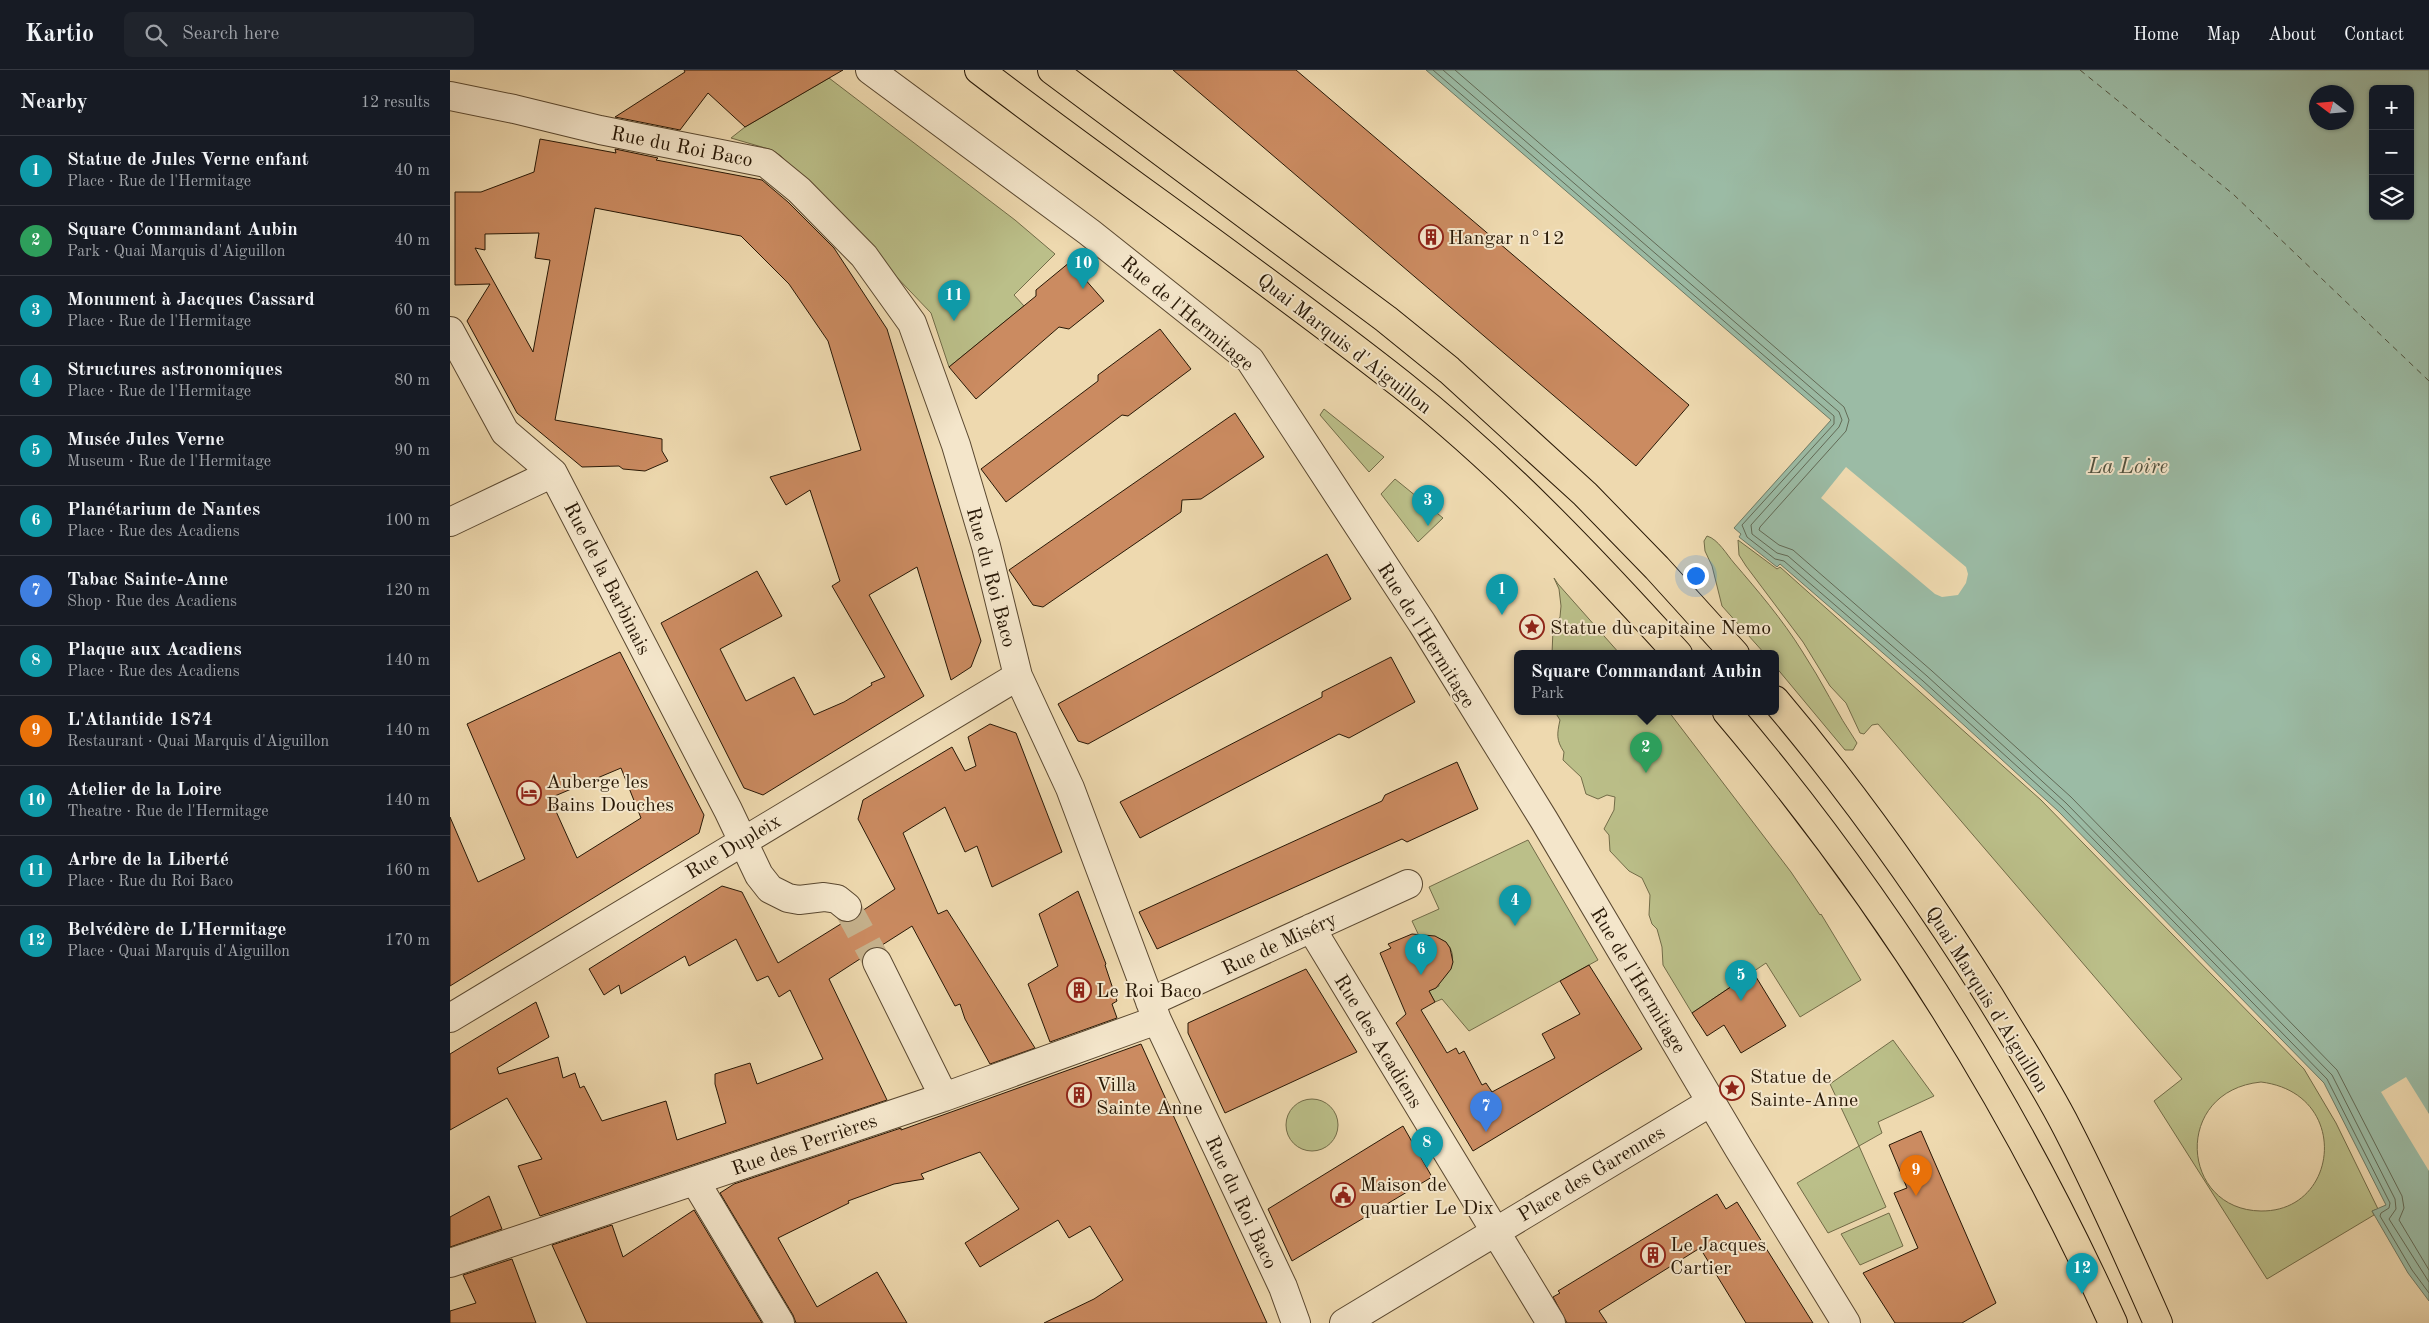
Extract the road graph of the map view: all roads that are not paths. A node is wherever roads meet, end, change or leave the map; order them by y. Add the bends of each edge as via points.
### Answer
1 (870, 70) edge
2 (979, 70) edge
3 (1052, 70) edge
4 (450, 96) edge
5 (450, 332) edge
6 (553, 473) junction
7 (450, 522) edge
8 (1657, 568) junction
9 (1626, 596) junction
10 (1674, 650) edge
11 (1731, 650) edge
12 (1018, 676) junction
13 (1779, 705) edge
14 (1729, 715) edge
15 (742, 842) junction
16 (1408, 884) dead end
17 (847, 907) tunnel mouth
18 (1310, 928) junction
19 (877, 962) tunnel mouth
20 (1153, 1011) junction
21 (450, 1018) edge
22 (944, 1097) junction
23 (1711, 1102) junction
24 (695, 1180) junction
25 (1495, 1231) junction
26 (450, 1263) edge
27 (780, 1323) edge
28 (1296, 1323) edge
29 (1344, 1323) edge
30 (1551, 1323) edge
31 (1846, 1323) edge
32 (2113, 1323) edge
33 (2158, 1323) edge

1 - 23 street, Rue de l'Hermitage via 1104,243 1250,360 1422,623 1544,820
2 - 9 main road, Quai Marquis d'Aiguillon via 1403,386 1511,480
3 - 8 main road, Quai Marquis d'Aiguillon via 1450,370 1585,494
4 - 12 street, Rue du Roi Baco via 766,163 799,190 864,256 912,323 935,385 986,546
5 - 6 street, Rue de la Barbinais via 505,432
6 - 7 street
6 - 15 street, Rue de la Barbinais
8 - 9 main road
8 - 11 main road, Quai Marquis d'Aiguillon
9 - 10 main road, Quai Marquis d'Aiguillon
12 - 15 street, Rue Dupleix
12 - 20 street, Rue du Roi Baco via 1070,788
13 - 33 main road, Quai Marquis d'Aiguillon via 1903,867 1953,939 2023,1051 2066,1127
14 - 32 main road, Quai Marquis d'Aiguillon via 1822,830 1923,973 2026,1146 2078,1246
15 - 17 street, Rue de la Barbinais via 770,889 799,900 837,899
15 - 21 street, Rue Dupleix
16 - 18 street, Rue de Miséry
18 - 20 street, Rue de Miséry
18 - 25 street, Rue des Acadiens
19 - 22 street
20 - 22 street, Rue des Perrières
20 - 28 street, Rue du Roi Baco via 1283,1288
22 - 24 street, Rue des Perrières
23 - 25 street, Place des Garennes
23 - 31 street, Rue de l'Hermitage
24 - 26 street, Rue des Perrières
24 - 27 street
25 - 29 street, Place des Garennes
25 - 30 street, Rue des Acadiens

